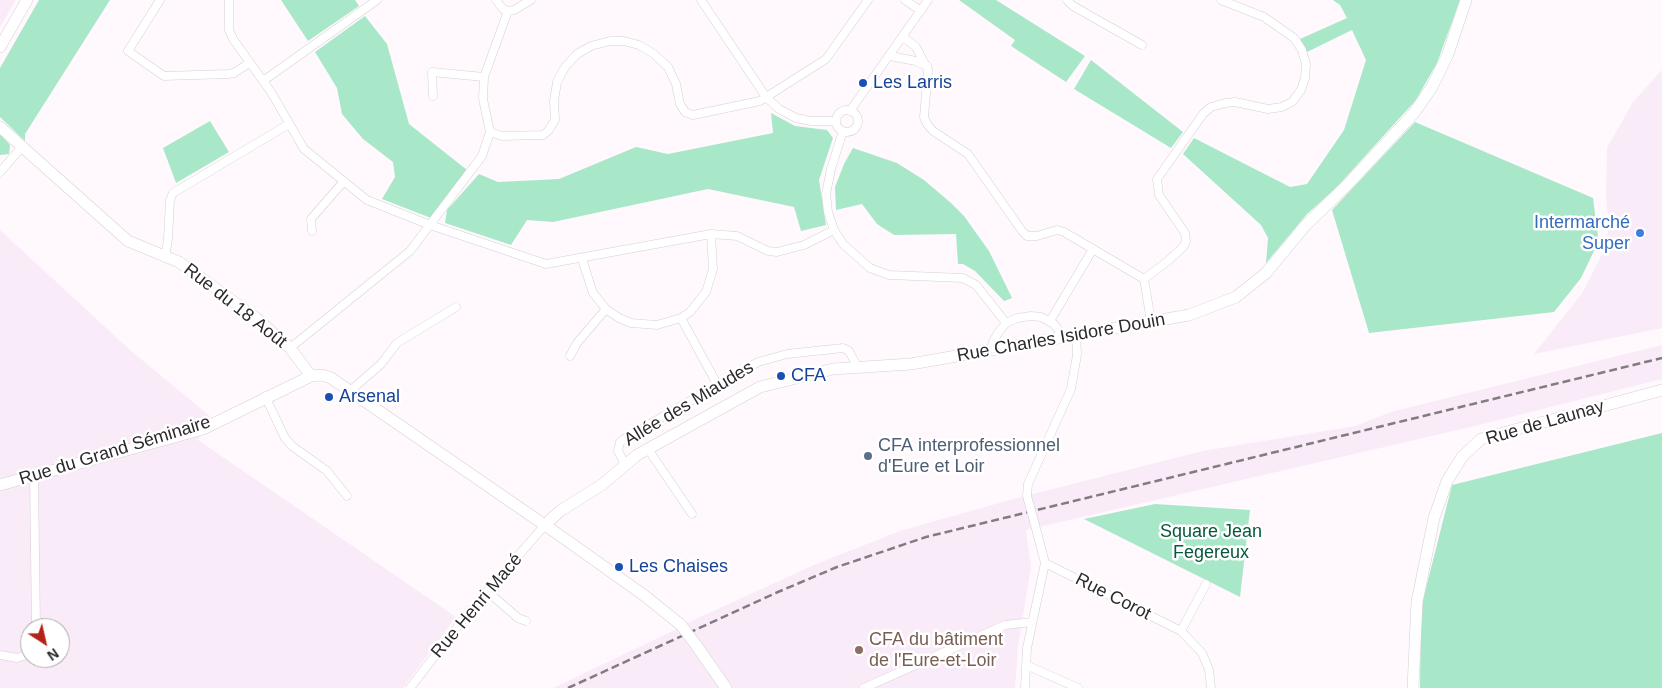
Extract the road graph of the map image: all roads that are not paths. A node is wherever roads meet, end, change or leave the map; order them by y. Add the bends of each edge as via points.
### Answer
1 (28, 0) edge
2 (160, 0) edge
3 (229, 0) edge
4 (377, 0) edge
5 (496, 0) edge
6 (530, 0) edge
7 (701, 0) edge
8 (868, 0) edge
9 (905, 0) edge
10 (928, 0) edge
11 (1067, 0) edge
12 (1221, 0) edge
13 (1466, 0) edge
14 (508, 11) junction
15 (921, 11) junction
16 (903, 37) junction
17 (1142, 45) dead end
18 (0, 47) edge
19 (890, 56) junction
20 (249, 62) junction
21 (927, 66) junction
22 (484, 77) junction
23 (263, 81) junction
24 (433, 96) dead end
25 (766, 97) junction
26 (850, 111) junction
27 (836, 121) junction
28 (289, 124) junction
29 (0, 127) edge
30 (843, 131) junction
31 (490, 132) junction
32 (22, 147) junction
33 (0, 172) edge
34 (344, 181) junction
35 (430, 225) junction
36 (834, 230) junction
37 (312, 231) dead end
38 (711, 234) junction
39 (1093, 249) junction
40 (165, 258) junction
41 (582, 258) junction
42 (1144, 279) junction
43 (456, 307) dead end
44 (606, 308) junction
45 (681, 318) junction
46 (1050, 321) junction
47 (1151, 321) junction
48 (1006, 323) junction
49 (1076, 333) junction
50 (1063, 336) junction
51 (290, 348) junction
52 (992, 350) junction
53 (570, 356) dead end
54 (858, 368) junction
55 (311, 376) junction
56 (717, 384) junction
57 (1662, 390) edge
58 (350, 391) junction
59 (265, 396) junction
60 (648, 449) junction
61 (625, 464) junction
62 (34, 476) junction
63 (0, 485) edge
64 (347, 496) dead end
65 (692, 514) dead end
66 (545, 525) junction
67 (1044, 563) junction
68 (1206, 584) dead end
69 (487, 591) junction
70 (36, 618) edge
71 (522, 621) dead end
72 (1032, 622) junction
73 (1181, 631) junction
74 (0, 655) edge
75 (20, 657) edge
76 (1026, 665) junction
77 (410, 688) edge
78 (726, 688) edge
79 (864, 688) edge
80 (1026, 688) edge
81 (1078, 688) edge
82 (1211, 688) edge
83 (1413, 688) edge

1 - 18 street
2 - 20 street via 128,51 164,76 234,74
3 - 20 street via 229,30
4 - 23 street
5 - 14 street
6 - 14 street
7 - 25 street
8 - 25 street via 832,53
9 - 15 street
10 - 15 street
11 - 17 street
12 - 42 street via 1264,17 1294,38 1306,64 1305,78 1292,102 1282,107 1268,109 1225,102 1203,114 1157,179 1156,186 1185,233 1186,241
13 - 47 street, Rue Charles Isidore Douin via 1448,54 1432,87 1414,113 1305,226 1266,273 1236,297 1214,307
14 - 22 street
15 - 16 street
16 - 19 street
16 - 21 street via 916,47
19 - 21 street
19 - 26 street
20 - 23 street
21 - 39 street via 924,117 927,124 932,131 968,154 1022,231 1027,236 1037,236 1057,230
22 - 24 street via 432,72
22 - 31 street via 483,99
23 - 28 street
25 - 27 street via 778,109 796,118
25 - 31 street via 692,116 680,104 668,67 654,54 639,45 610,41 577,54 565,67 554,101 555,120 548,131 510,135
26 - 27 street via 841,112
26 - 30 street via 857,118 857,125 853,130
27 - 30 street
28 - 34 street via 304,149
28 - 40 street via 173,193
29 - 32 street, Rue du 18 Août
30 - 36 street via 830,169 826,194
31 - 35 street via 482,156
32 - 33 street
32 - 40 street, Rue du 18 Août via 128,241
34 - 35 street via 373,203
34 - 37 street via 311,219
35 - 41 street via 536,262 546,264
35 - 51 street via 401,260
36 - 38 street via 804,245 777,252 737,236
36 - 48 street via 843,244 870,268 889,275 963,278 976,285
38 - 41 street
38 - 45 street via 713,269 710,283 698,303
39 - 42 street
39 - 46 street
40 - 51 street, Rue du 18 Août via 179,262 204,279
41 - 44 street via 593,293
42 - 47 street
43 - 58 street via 397,343 381,364
44 - 45 street via 618,318 644,326
44 - 53 street
45 - 56 street
46 - 48 street via 1031,316
46 - 50 street
47 - 49 street, Rue Charles Isidore Douin
48 - 52 street via 993,342
49 - 50 street, Rue Charles Isidore Douin
49 - 67 street, bridge via 1077,355 1071,389 1028,484 1026,496
50 - 52 street, Rue Charles Isidore Douin
51 - 55 street, Rue du 18 Août
52 - 54 street, Rue Charles Isidore Douin via 911,364
54 - 56 street, Allée des Miaudes via 849,351 835,348 774,357
54 - 60 street, Rue Charles Isidore Douin via 833,370 760,387
55 - 58 street via 332,378
55 - 59 street, Rue du Grand Séminaire
56 - 61 street, Allée des Miaudes via 620,442 619,454
57 - 83 street, Rue de Launay via 1481,440 1462,457 1447,481 1434,518 1417,602
58 - 66 street
59 - 62 street, Rue du Grand Séminaire via 203,428
59 - 64 street via 292,446 327,471
60 - 61 street, Rue Charles Isidore Douin
60 - 65 street
61 - 66 street, Rue Charles Isidore Douin via 603,484 560,511
62 - 63 street, Rue du Grand Séminaire
62 - 70 street
66 - 69 street, Rue Henri Macé
66 - 78 street, bridge via 646,596 681,625
67 - 72 street
67 - 73 street, Rue Corot
68 - 73 street
69 - 71 street
69 - 77 street, Rue Henri Macé
72 - 76 street
72 - 79 street via 1005,626
73 - 82 street, Rue Corot via 1202,653 1209,670
74 - 75 street
76 - 80 street
76 - 81 street

